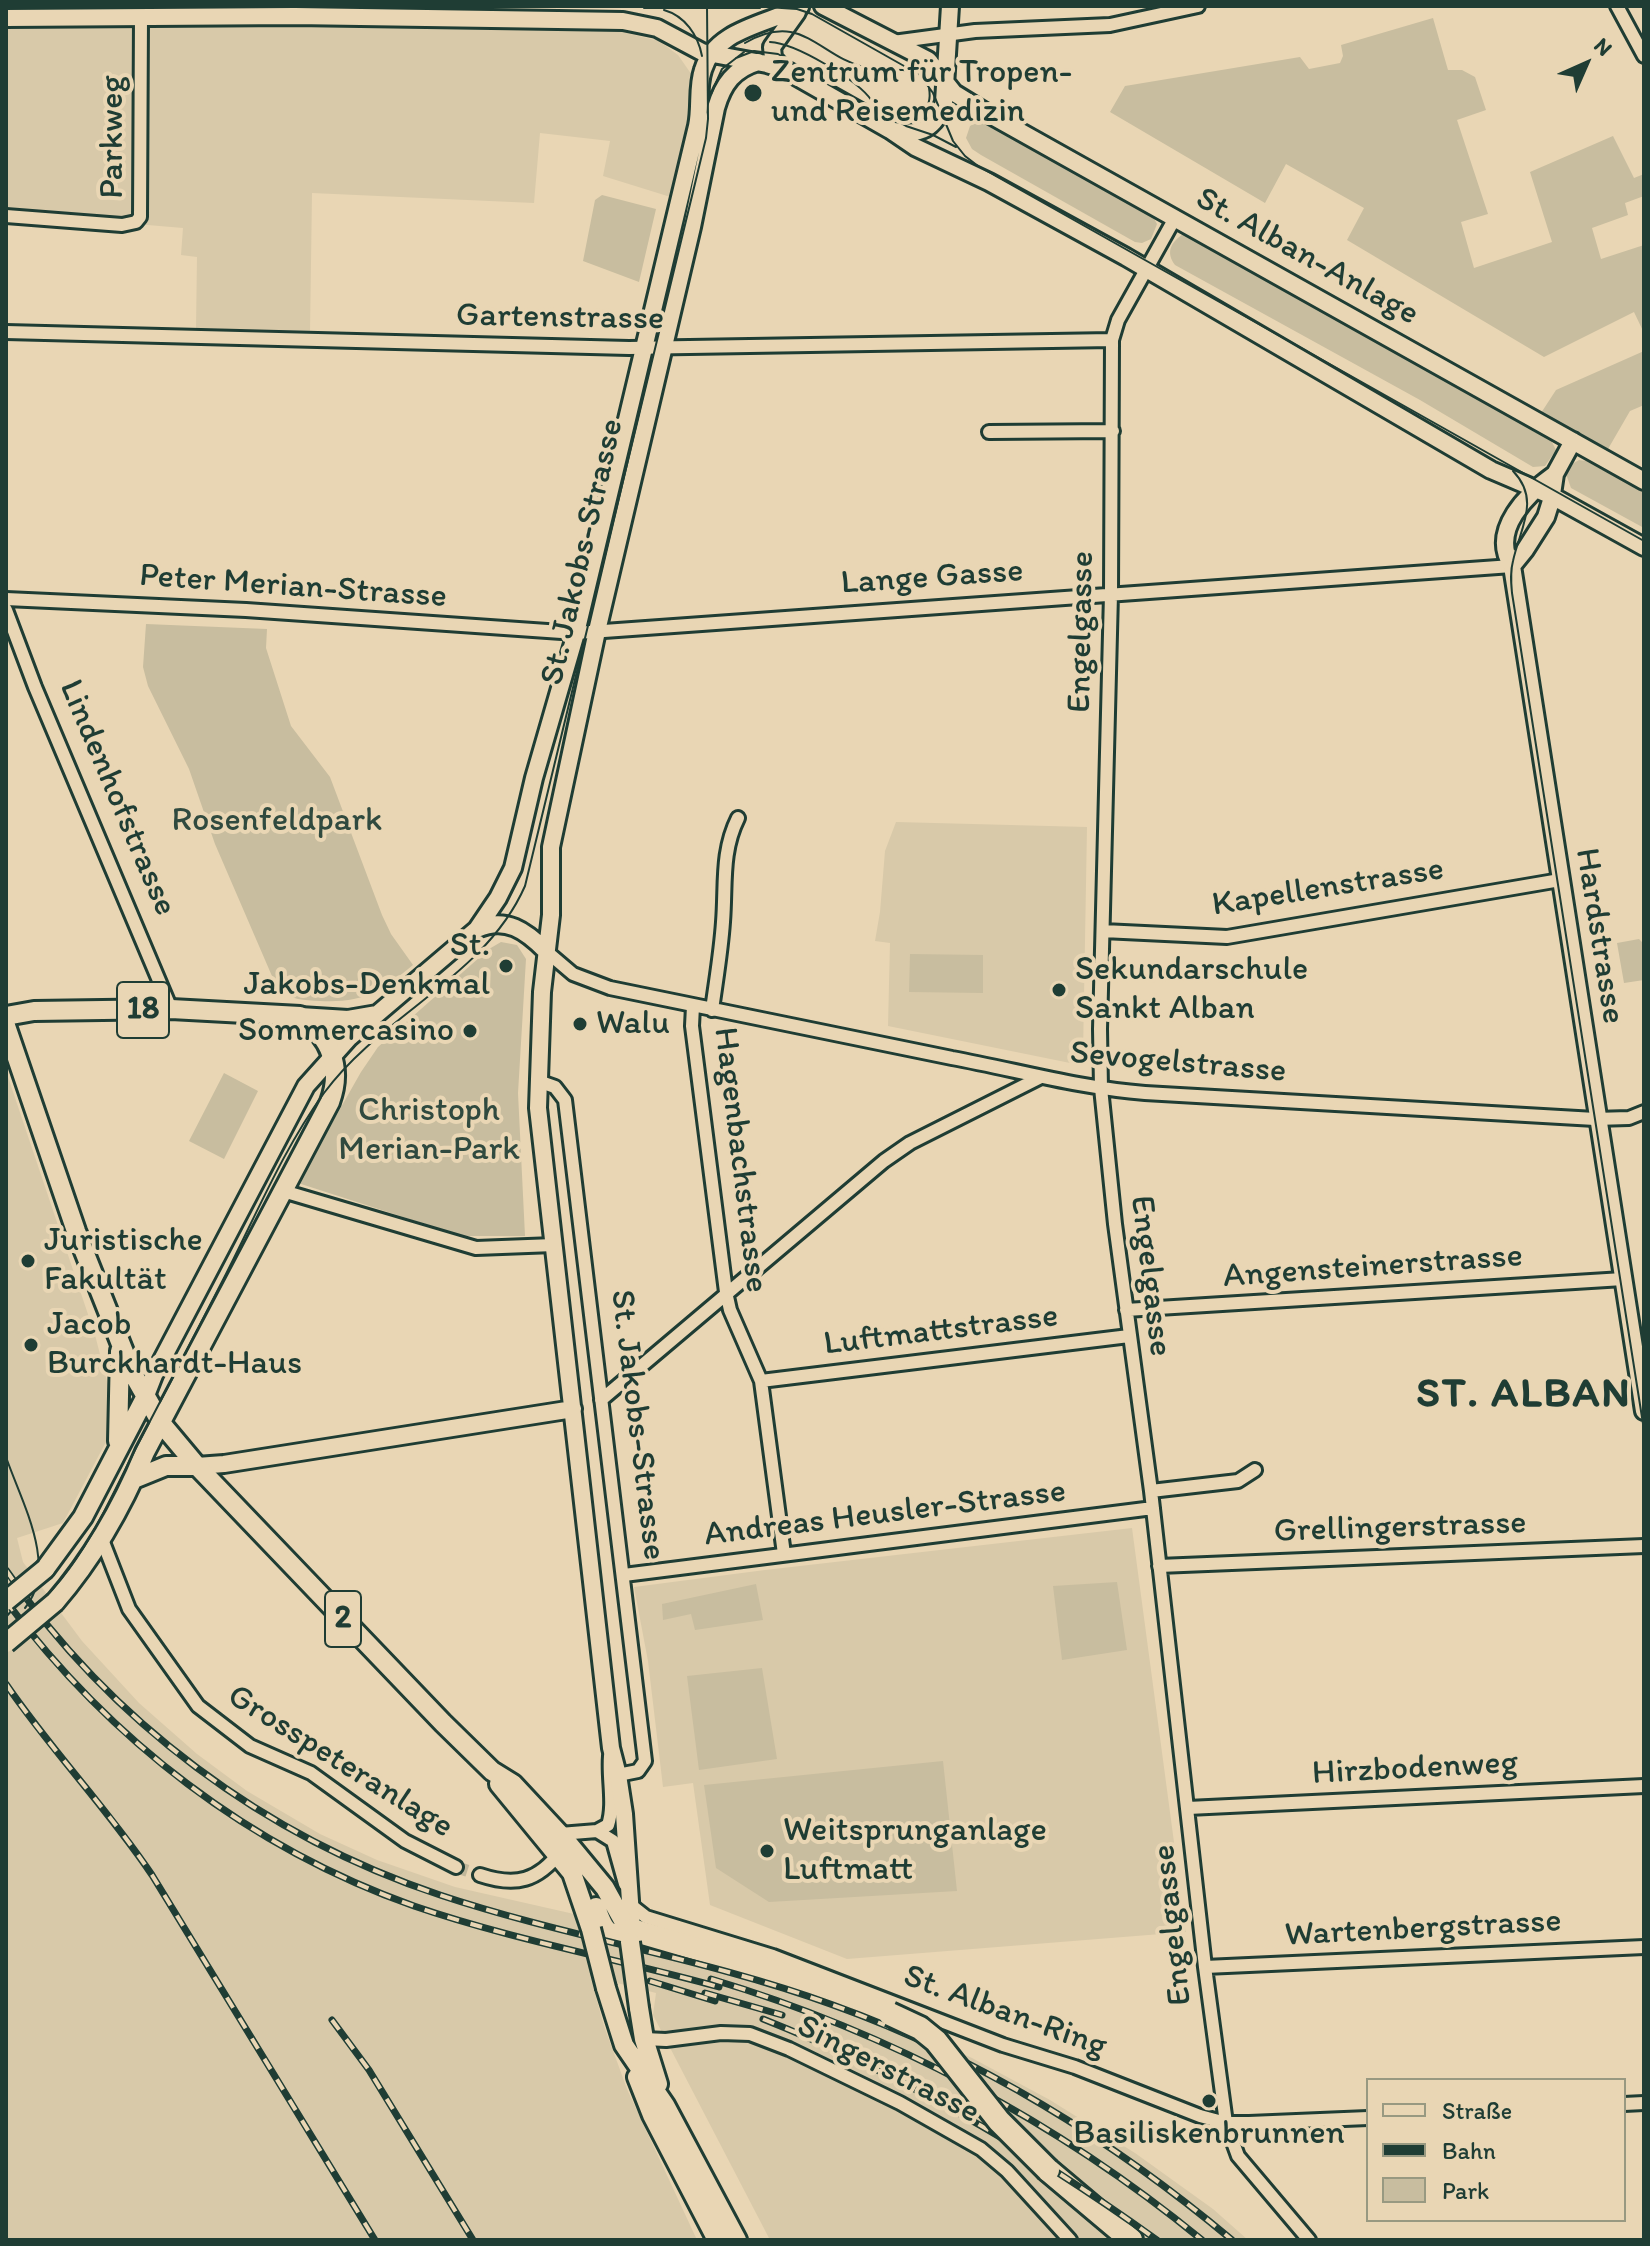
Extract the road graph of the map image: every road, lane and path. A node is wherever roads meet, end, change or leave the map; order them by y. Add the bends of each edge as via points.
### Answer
1 (823, 6) edge
2 (950, 6) edge
3 (1198, 6) edge
4 (1617, 6) edge
5 (801, 7) edge
6 (1164, 10) edge
7 (328, 11) edge
8 (141, 17) junction
9 (6, 18) edge
10 (948, 36) junction
11 (890, 43) junction
12 (711, 54) junction
13 (1644, 56) edge
14 (758, 62) junction
15 (783, 69) junction
16 (945, 81) junction
17 (890, 130) junction
18 (6, 216) edge
19 (1175, 218) junction
20 (1147, 269) junction
21 (6, 332) edge
22 (1112, 340) junction
23 (644, 348) junction
24 (662, 349) junction
25 (1113, 431) junction
26 (989, 432) dead end
27 (1573, 441) junction
28 (1555, 474) junction
29 (1644, 481) edge
30 (1535, 488) junction
31 (1552, 496) junction
32 (1644, 547) edge
33 (1512, 566) junction
34 (1111, 594) junction
35 (6, 599) edge
36 (6, 610) edge
37 (597, 631) junction
38 (576, 633) junction
39 (738, 818) dead end
40 (1560, 880) junction
41 (477, 929) junction
42 (1103, 931) junction
43 (546, 951) junction
44 (693, 1006) junction
45 (171, 1009) junction
46 (712, 1010) junction
47 (378, 1013) junction
48 (6, 1016) edge
49 (300, 1016) junction
50 (6, 1026) edge
51 (332, 1054) junction
52 (1039, 1078) junction
53 (538, 1081) junction
54 (1101, 1088) junction
55 (1644, 1112) edge
56 (1598, 1119) junction
57 (283, 1191) junction
58 (554, 1245) junction
59 (1623, 1279) junction
60 (726, 1292) junction
61 (1126, 1310) junction
62 (1129, 1336) junction
63 (120, 1344) junction
64 (761, 1381) junction
65 (145, 1398) junction
66 (601, 1400) junction
67 (573, 1409) junction
68 (1644, 1411) edge
69 (161, 1423) junction
70 (197, 1466) junction
71 (110, 1467) junction
72 (1255, 1470) dead end
73 (134, 1479) junction
74 (1151, 1491) junction
75 (1153, 1508) junction
76 (101, 1537) junction
77 (1644, 1546) edge
78 (784, 1554) junction
79 (1159, 1566) junction
80 (624, 1575) junction
81 (6, 1601) edge
82 (6, 1643) edge
83 (611, 1748) junction
84 (618, 1775) junction
85 (1644, 1786) edge
86 (1188, 1808) junction
87 (597, 1831) junction
88 (565, 1841) junction
89 (456, 1867) tunnel mouth
90 (572, 1873) junction
91 (480, 1875) tunnel mouth
92 (631, 1925) junction
93 (1644, 1947) edge
94 (719, 1956) junction
95 (1205, 1967) junction
96 (606, 1988) junction
97 (644, 2039) junction
98 (624, 2045) junction
99 (665, 2105) junction
100 (1366, 2118) edge
101 (1226, 2123) junction
102 (717, 2240) edge
103 (737, 2240) edge
104 (1070, 2240) edge
105 (1131, 2240) edge
106 (1309, 2240) edge

1 - 11 main road, St. Alban-Anlage
2 - 10 main road
3 - 6 street
4 - 13 street
5 - 12 main road via 738,32
5 - 15 main road via 772,45 773,58
6 - 10 street via 1110,25
7 - 8 main road
7 - 12 main road via 641,23
8 - 9 main road
8 - 18 street, Parkweg via 140,217 122,225
10 - 11 street
10 - 16 main road
11 - 16 main road, St. Alban-Anlage via 928,60
12 - 14 main road
12 - 23 main road, St. Jakobs-Strasse via 701,75 697,126
14 - 15 main road
14 - 24 main road, St. Jakobs-Strasse via 735,72 719,98
15 - 17 main road
16 - 17 main road via 941,112 931,126 917,133
16 - 19 main road, St. Alban-Anlage via 963,99
17 - 20 main road
19 - 20 street, Engelgasse
19 - 27 main road, St. Alban-Anlage
20 - 22 street, Engelgasse
20 - 30 main road via 1491,470
21 - 23 street, Gartenstrasse
22 - 24 street, Gartenstrasse
22 - 25 street, Engelgasse
23 - 24 street, Gartenstrasse
23 - 38 main road, St. Jakobs-Strasse
24 - 37 main road, St. Jakobs-Strasse
25 - 26 street
25 - 34 street, Engelgasse
27 - 28 main road, Hardstrasse
27 - 29 main road, St. Alban-Anlage
28 - 30 main road, Hardstrasse
28 - 31 main road, Hardstrasse
30 - 31 main road
30 - 33 main road, Hardstrasse via 1521,503 1505,537 1504,552
31 - 32 main road
31 - 33 main road, Hardstrasse via 1546,517
33 - 34 street, Lange Gasse
33 - 40 main road, Hardstrasse
34 - 37 street, Lange Gasse
34 - 42 street, Engelgasse
35 - 38 street, Peter Merian-Strasse
36 - 45 street, Lindenhofstrasse
37 - 38 street, Lange Gasse
37 - 43 main road, St. Jakobs-Strasse via 551,847
38 - 41 main road, St. Jakobs-Strasse via 513,868
39 - 46 street via 724,868
40 - 42 street, Kapellenstrasse via 1227,937
40 - 56 main road, Hardstrasse
41 - 43 main road via 512,925
41 - 47 main road, St. Jakobs-Strasse
42 - 54 street, Engelgasse
43 - 44 street, Sevogelstrasse via 573,974 599,985
43 - 53 main road, St. Jakobs-Strasse
44 - 46 street, Sevogelstrasse
44 - 60 street, Hagenbachstrasse
45 - 48 main road, 18
45 - 49 main road, 18
46 - 52 street, Sevogelstrasse
47 - 49 main road via 358,1018
47 - 51 main road, St. Jakobs-Strasse
49 - 51 main road
50 - 63 main road, 2
51 - 57 main road via 336,1078 330,1102
51 - 65 main road, St. Jakobs-Strasse via 297,1101
52 - 54 street, Sevogelstrasse
52 - 60 street via 910,1143
53 - 58 main road, St. Jakobs-Strasse
53 - 66 street, St. Jakobs-Strasse via 555,1087 565,1100
54 - 56 street, Sevogelstrasse
54 - 61 street, Engelgasse
55 - 56 street, Sevogelstrasse
56 - 59 main road, Hardstrasse
57 - 58 street via 476,1248
57 - 69 main road
58 - 67 main road, St. Jakobs-Strasse
59 - 61 street, Angensteinerstrasse
59 - 68 main road, Hardstrasse
60 - 64 street, Hagenbachstrasse
60 - 66 street
61 - 62 street, Engelgasse
62 - 64 street, Luftmattstrasse
62 - 74 street, Engelgasse
63 - 65 main road, 2
63 - 71 main road via 119,1432
64 - 78 street, Hagenbachstrasse
65 - 69 main road, 2
65 - 71 main road
66 - 80 street, St. Jakobs-Strasse
67 - 70 main road
67 - 83 main road, St. Jakobs-Strasse
69 - 70 main road, 2
69 - 73 main road
70 - 73 main road via 166,1466
70 - 88 main road, 2 via 492,1771 504,1792
71 - 81 main road, bridge via 77,1527 45,1569
72 - 74 street via 1238,1481
73 - 76 main road
74 - 75 street, Engelgasse
75 - 78 street, Andreas Heusler-Strasse
75 - 79 street, Engelgasse
76 - 82 main road, bridge via 55,1602
76 - 89 street, Grosspeteranlage via 129,1609 198,1706 250,1746 311,1773 405,1841
77 - 79 street, Grellingerstrasse
78 - 80 street, Andreas Heusler-Strasse
79 - 86 street, Engelgasse
80 - 84 street, St. Jakobs-Strasse via 645,1761 638,1771
83 - 84 main road, St. Jakobs-Strasse
83 - 87 street, St. Jakobs-Strasse via 611,1815 608,1825
84 - 92 main road, St. Jakobs-Strasse
85 - 86 street, Hirzbodenweg
86 - 95 street, Engelgasse
87 - 88 street
87 - 92 street, St. Jakobs-Strasse via 617,1850
88 - 90 main road
88 - 91 street, Grosspeteranlage via 538,1875 521,1881
88 - 92 main road via 605,1888 626,1926
90 - 92 main road via 586,1883 603,1927 615,1935
90 - 96 main road, St. Jakobs-Strasse, bridge
92 - 94 highway
92 - 94 highway via 649,1947
92 - 96 main road
92 - 97 main road, St. Jakobs-Strasse, bridge
92 - 101 street, St. Alban-Ring via 646,1917 773,1956
93 - 95 street, Wartenbergstrasse
94 - 105 highway, bridge via 826,1989 920,2028 951,2057 1021,2145
95 - 101 street, Engelgasse
96 - 98 main road, St. Jakobs-Strasse
97 - 99 main road, St. Jakobs-Strasse
97 - 104 street, Singerstrasse via 750,2034 789,2049 988,2154
98 - 99 main road, St. Jakobs-Strasse
98 - 102 main road via 652,2115
99 - 103 main road, St. Jakobs-Strasse
100 - 101 street, St. Alban-Ring
101 - 106 street, Engelgasse via 1248,2169

